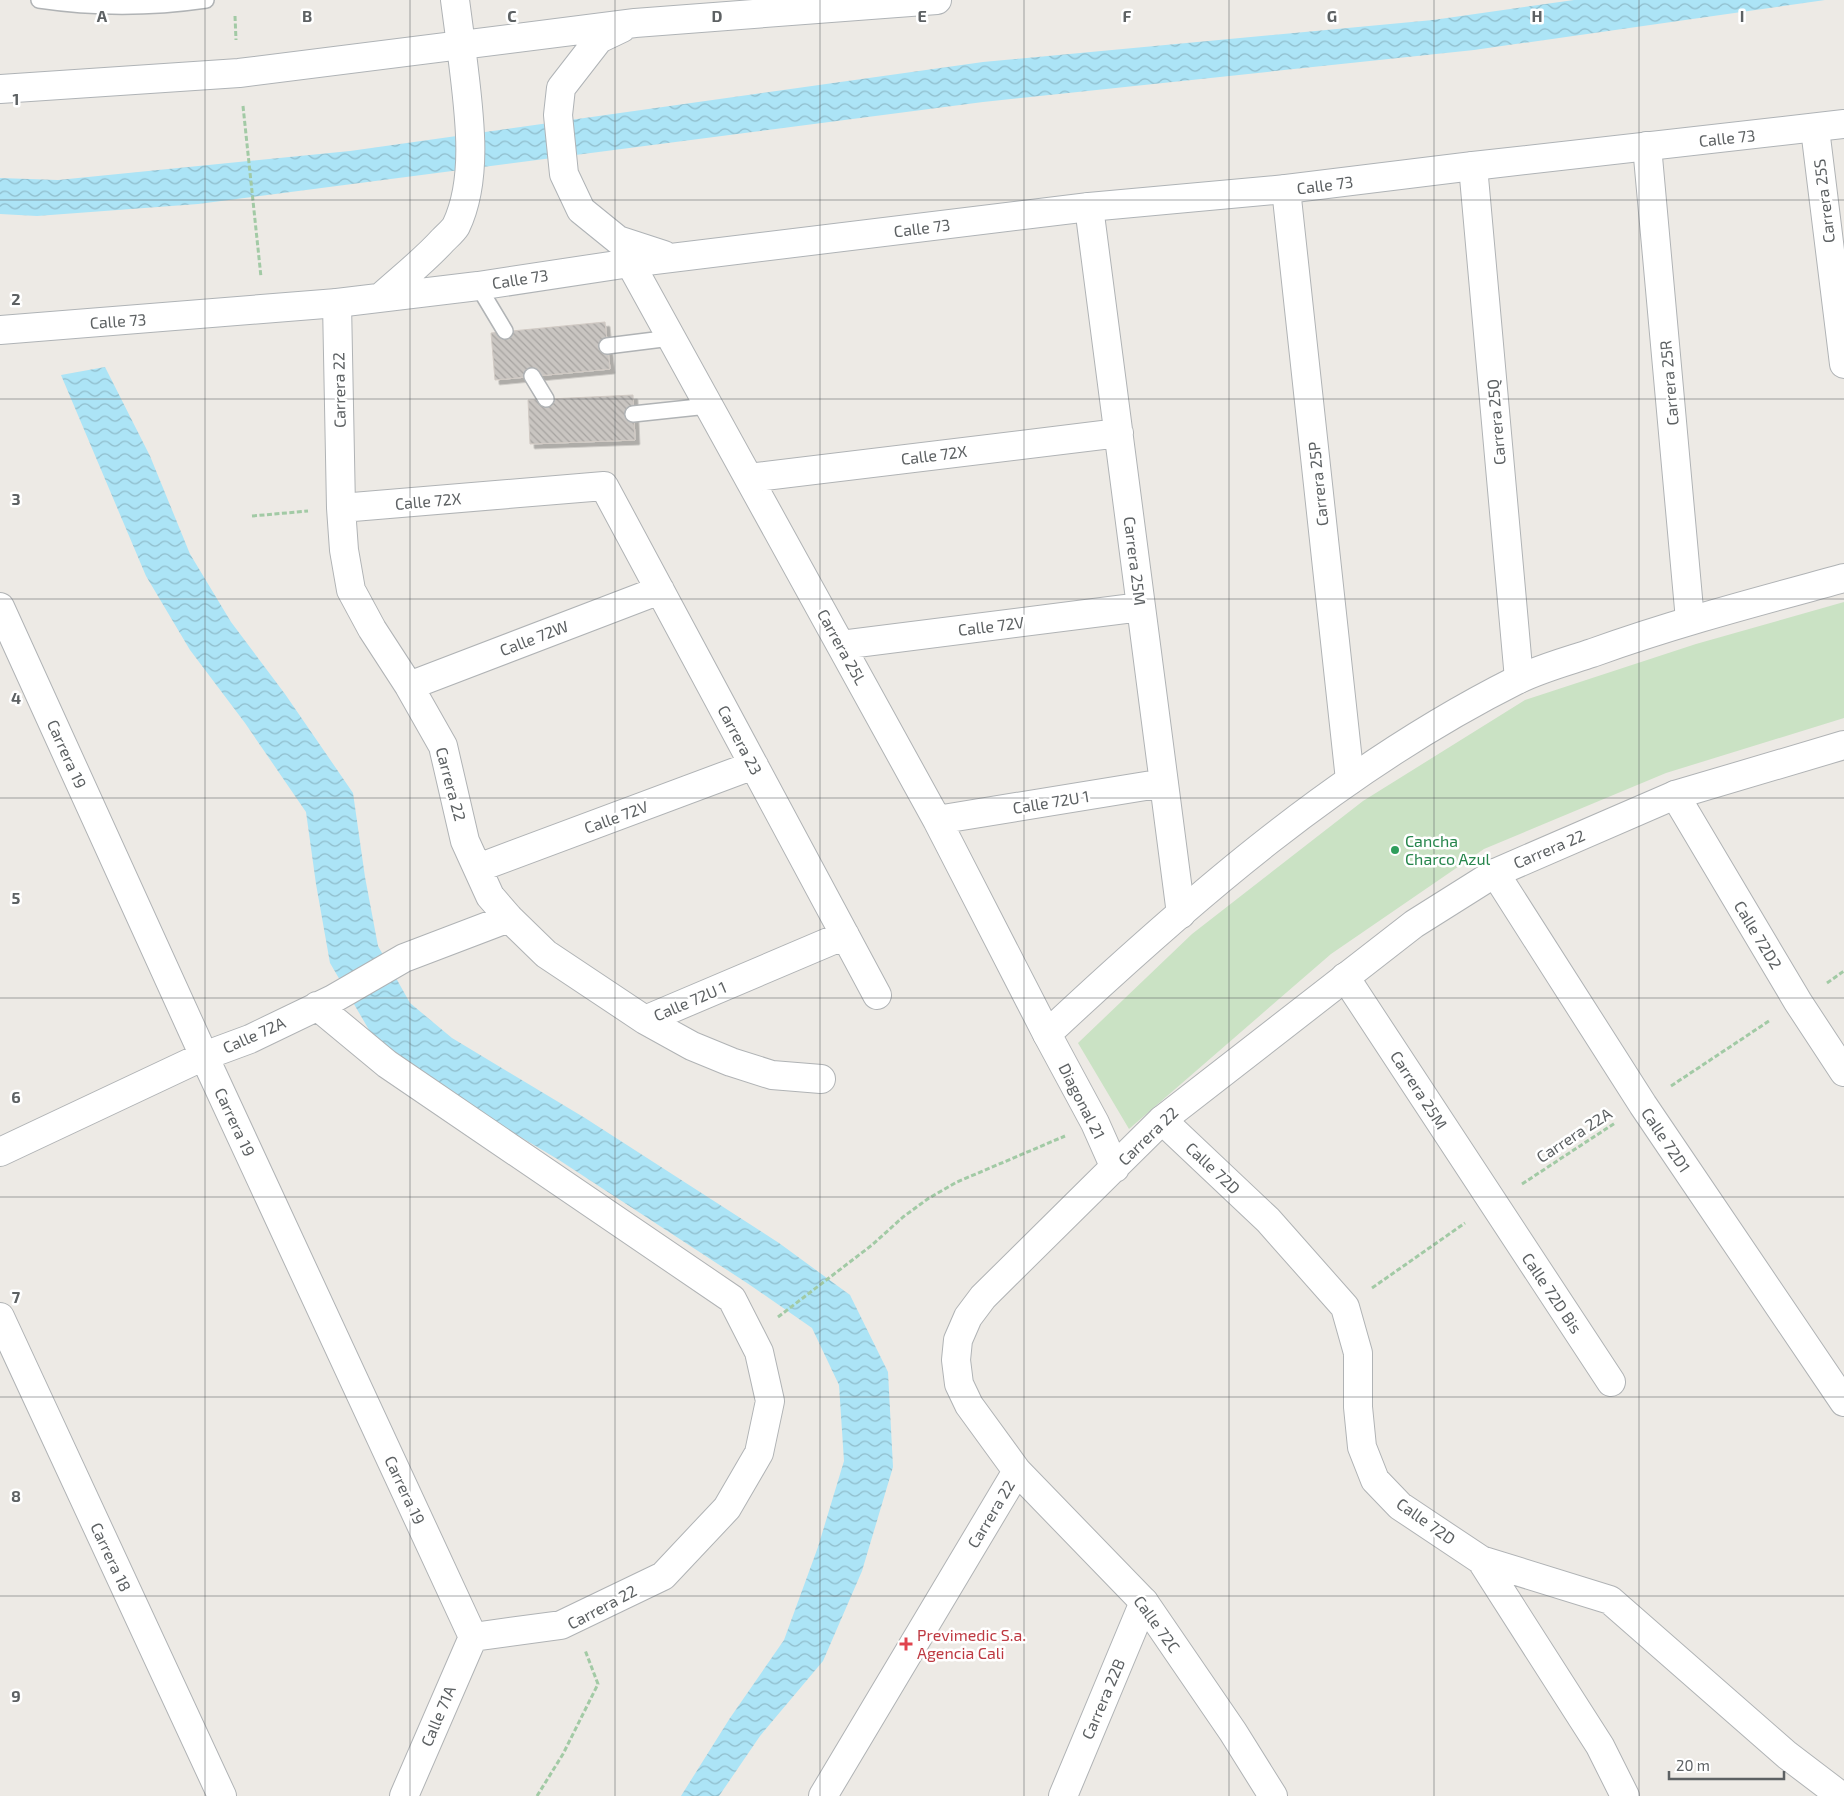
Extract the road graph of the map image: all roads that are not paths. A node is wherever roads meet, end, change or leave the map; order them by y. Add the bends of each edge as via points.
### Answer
1 (39, 0) edge
2 (134, 0) edge
3 (206, 0) edge
4 (455, 0) edge
5 (937, 0) edge
6 (155, 2) edge
7 (635, 23) junction
8 (461, 45) junction
9 (0, 89) edge
10 (1844, 124) edge
11 (1815, 129) junction
12 (1647, 146) junction
13 (1473, 166) junction
14 (1286, 189) junction
15 (1089, 208) junction
16 (624, 251) junction
17 (478, 286) junction
18 (381, 297) junction
19 (337, 303) junction
20 (0, 330) edge
21 (505, 331) dead end
22 (672, 338) junction
23 (607, 346) dead end
24 (1844, 364) edge
25 (532, 376) dead end
26 (546, 399) dead end
27 (708, 406) junction
28 (634, 414) dead end
29 (1119, 433) junction
30 (748, 478) junction
31 (604, 486) joint
32 (340, 508) junction
33 (1844, 578) edge
34 (660, 590) junction
35 (0, 607) edge
36 (1141, 607) junction
37 (1690, 620) junction
38 (841, 645) junction
39 (1519, 678) junction
40 (409, 686) junction
41 (1844, 745) edge
42 (754, 765) junction
43 (1350, 780) junction
44 (1164, 783) junction
45 (1675, 795) junction
46 (938, 820) junction
47 (478, 868) junction
48 (1495, 873) junction
49 (1181, 914) junction
50 (509, 918) junction
51 (845, 934) junction
52 (1345, 977) junction
53 (878, 994) dead end
54 (325, 1002) junction
55 (645, 1020) junction
56 (1047, 1034) junction
57 (204, 1056) junction
58 (1844, 1072) edge
59 (821, 1079) dead end
60 (1162, 1120) junction
61 (0, 1152) edge
62 (1115, 1168) junction
63 (1493, 1203) joint
64 (0, 1317) edge
65 (1611, 1382) dead end
66 (1844, 1402) edge
67 (1017, 1470) junction
68 (1480, 1560) junction
69 (1144, 1602) junction
70 (473, 1637) junction
71 (222, 1796) edge
72 (404, 1796) edge
73 (823, 1796) edge
74 (1063, 1796) edge
75 (1273, 1796) edge
76 (1625, 1796) edge
77 (1841, 1796) edge

1 - 6 lane via 79,5
2 - 6 lane
3 - 6 lane
4 - 8 street
5 - 7 street
7 - 8 street
7 - 16 street via 599,39 583,58 561,88 558,115 564,174 581,210
8 - 9 street via 239,73
8 - 18 street via 471,138 464,202 455,227 428,256
10 - 11 street, Calle 73
11 - 12 street, Calle 73
11 - 24 street, Carrera 25S
12 - 13 street, Calle 73
12 - 37 street, Carrera 25R
13 - 14 street, Calle 73
13 - 39 street, Carrera 25Q
14 - 15 street, Calle 73
14 - 43 street, Carrera 25P
15 - 16 street, Calle 73 via 671,258
15 - 29 street, Carrera 25M
16 - 17 street, Calle 73
16 - 22 street, Carrera 25L
17 - 18 street, Calle 73
17 - 21 lane
18 - 19 street, Calle 73
19 - 20 street, Calle 73
19 - 32 street, Carrera 22
22 - 23 lane
22 - 27 street, Carrera 25L
25 - 26 lane
27 - 28 lane
27 - 30 street, Carrera 25L
29 - 30 street, Calle 72X
29 - 36 street, Carrera 25M
30 - 38 street, Carrera 25L
31 - 32 street, Calle 72X
31 - 34 street, Carrera 23
32 - 40 street, Carrera 22 via 351,590
33 - 37 street
34 - 40 street, Calle 72W
34 - 42 street, Carrera 23
35 - 57 street, Carrera 19
36 - 38 street, Calle 72V
36 - 44 street, Carrera 25M
37 - 39 street
38 - 46 street, Carrera 25L
39 - 43 street
40 - 47 street, Carrera 22 via 443,746 465,841
41 - 45 street, Carrera 22
42 - 47 street, Calle 72V
42 - 51 street, Carrera 23
43 - 49 street via 1266,842
44 - 46 street, Calle 72U 1
44 - 49 street, Carrera 25M
45 - 48 street, Carrera 22
45 - 58 street, Calle 72D2 via 1798,1002
46 - 56 street, Carrera 25L
47 - 50 street, Carrera 22 via 490,896
48 - 52 street, Carrera 22 via 1414,924
48 - 66 street, Calle 72D1 via 1642,1105
49 - 56 street
50 - 54 street, Calle 72A via 404,958
50 - 55 street, Carrera 22 via 546,954
51 - 53 street, Carrera 23
51 - 55 street, Calle 72U 1
52 - 60 street, Carrera 22
52 - 63 street, Carrera 25M
54 - 57 street, Calle 72A via 250,1039
54 - 70 street, Carrera 22 via 387,1064 732,1299 759,1352 770,1401 759,1453 727,1508 663,1576 561,1625
55 - 59 street, Carrera 22 via 692,1046 731,1062 772,1075
56 - 62 street, Diagonal 21
57 - 61 street, Calle 72A
57 - 70 street, Carrera 19
60 - 62 street, Carrera 22
60 - 68 street, Calle 72D via 1268,1220 1345,1307 1358,1353 1362,1447 1375,1480 1400,1506
62 - 67 street, Carrera 22 via 983,1297 968,1317 958,1340 959,1384 969,1405
63 - 65 street, Calle 72D Bis
64 - 71 street, Carrera 18
67 - 69 street, Calle 72C
67 - 73 street, Carrera 22
68 - 76 street via 1600,1746
68 - 77 street, Calle 72D via 1610,1600 1787,1755
69 - 74 street, Carrera 22B
69 - 75 street, Calle 72C via 1234,1732
70 - 72 street, Calle 71A

